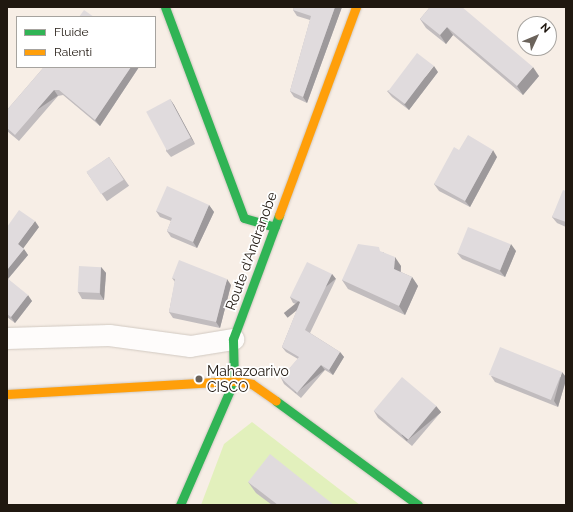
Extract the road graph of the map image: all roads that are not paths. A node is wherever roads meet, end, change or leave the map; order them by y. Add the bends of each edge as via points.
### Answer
1 (165, 7) edge
2 (356, 7) edge
3 (275, 227) junction
4 (7, 338) edge
5 (233, 339) junction
6 (234, 381) junction
7 (7, 394) edge
8 (180, 505) edge
9 (418, 505) edge

1 - 3 street via 244,218
2 - 3 street, Route d'Andranobe
3 - 5 street, Route d'Andranobe
4 - 5 street via 109,335 190,346
5 - 6 street, Route d'Andranobe
6 - 7 street
6 - 8 street, Route d'Andranobe
6 - 9 street via 252,384 268,394

